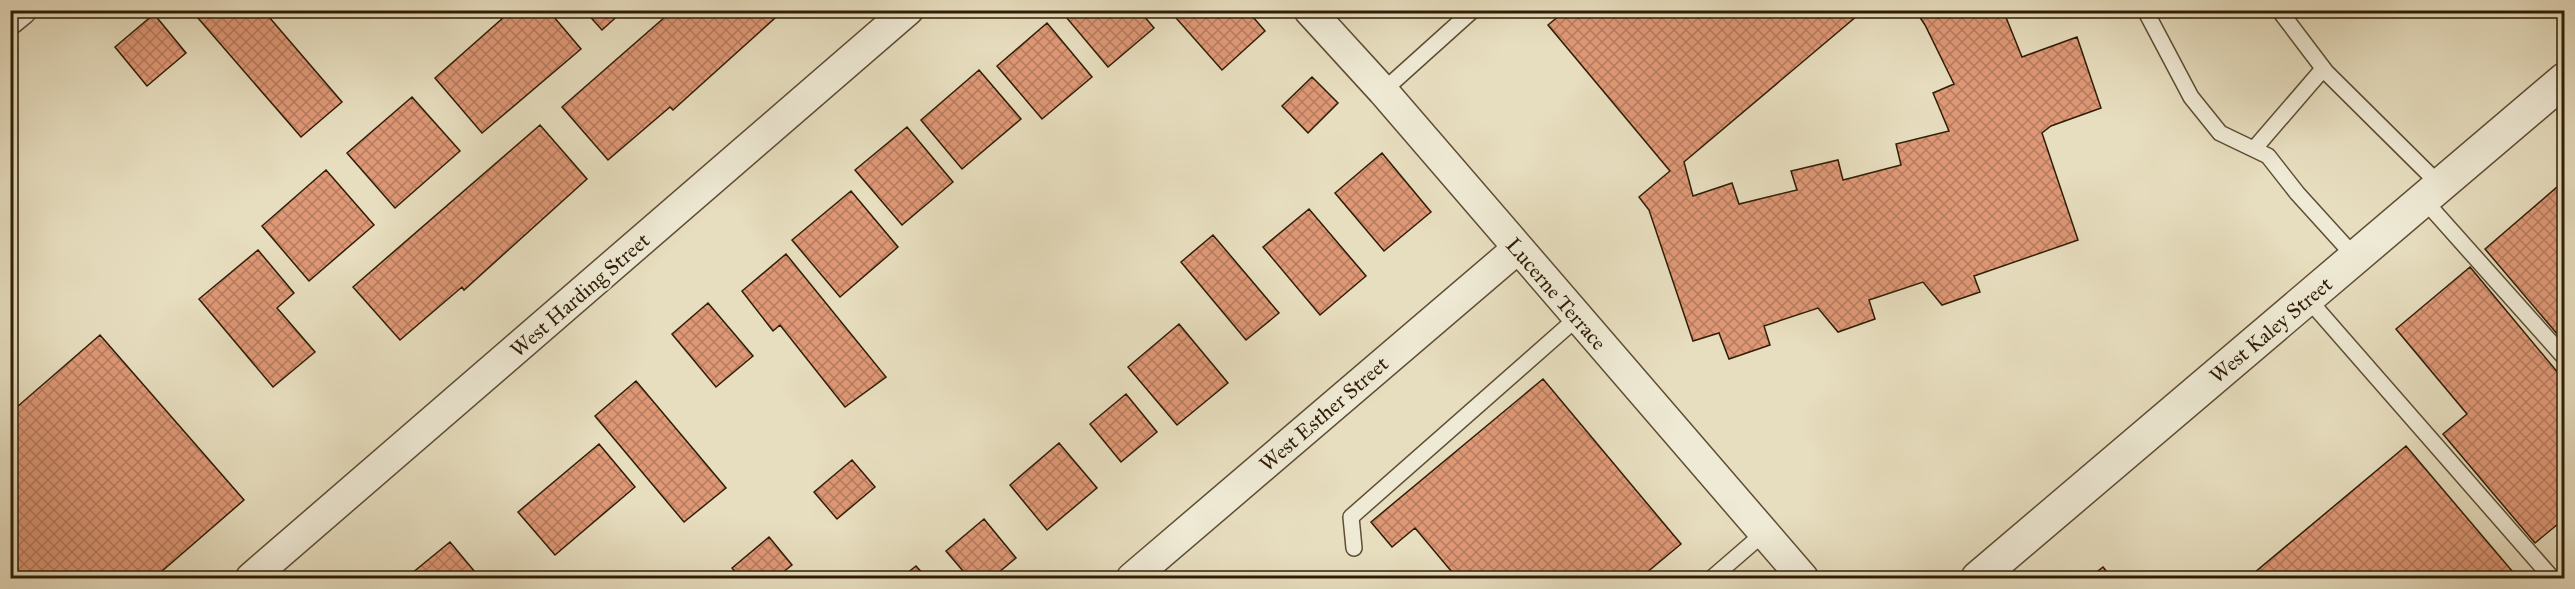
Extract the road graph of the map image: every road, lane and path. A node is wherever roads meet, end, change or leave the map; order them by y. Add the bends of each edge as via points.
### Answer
1 (21, 10) edge
2 (908, 10) edge
3 (1309, 10) edge
4 (1473, 10) edge
5 (2145, 10) edge
6 (2279, 10) edge
7 (10, 19) edge
8 (2323, 69) junction
9 (2565, 80) edge
10 (1383, 91) junction
11 (2254, 149) junction
12 (2432, 193) junction
13 (1516, 249) junction
14 (2356, 258) junction
15 (2308, 299) junction
16 (1577, 318) junction
17 (2565, 357) edge
18 (1764, 533) junction
19 (1354, 548) dead end
20 (251, 579) edge
21 (1132, 579) edge
22 (1712, 579) edge
23 (1803, 579) edge
24 (1978, 579) edge
25 (2553, 579) edge

1 - 7 street
2 - 20 street, West Harding Street
3 - 10 street, Lucerne Terrace
4 - 10 lane
5 - 11 lane via 2191,97 2220,133
6 - 8 lane
8 - 11 lane
8 - 12 lane
9 - 12 street, West Kaley Street
10 - 13 street, Lucerne Terrace
11 - 14 lane via 2268,156
12 - 14 street, West Kaley Street
12 - 17 lane
13 - 16 street, Lucerne Terrace
13 - 21 street, West Esther Street
14 - 15 street, West Kaley Street
15 - 24 street, West Kaley Street
15 - 25 lane
16 - 18 street, Lucerne Terrace
16 - 19 lane via 1351,517
18 - 22 lane
18 - 23 street, Lucerne Terrace

